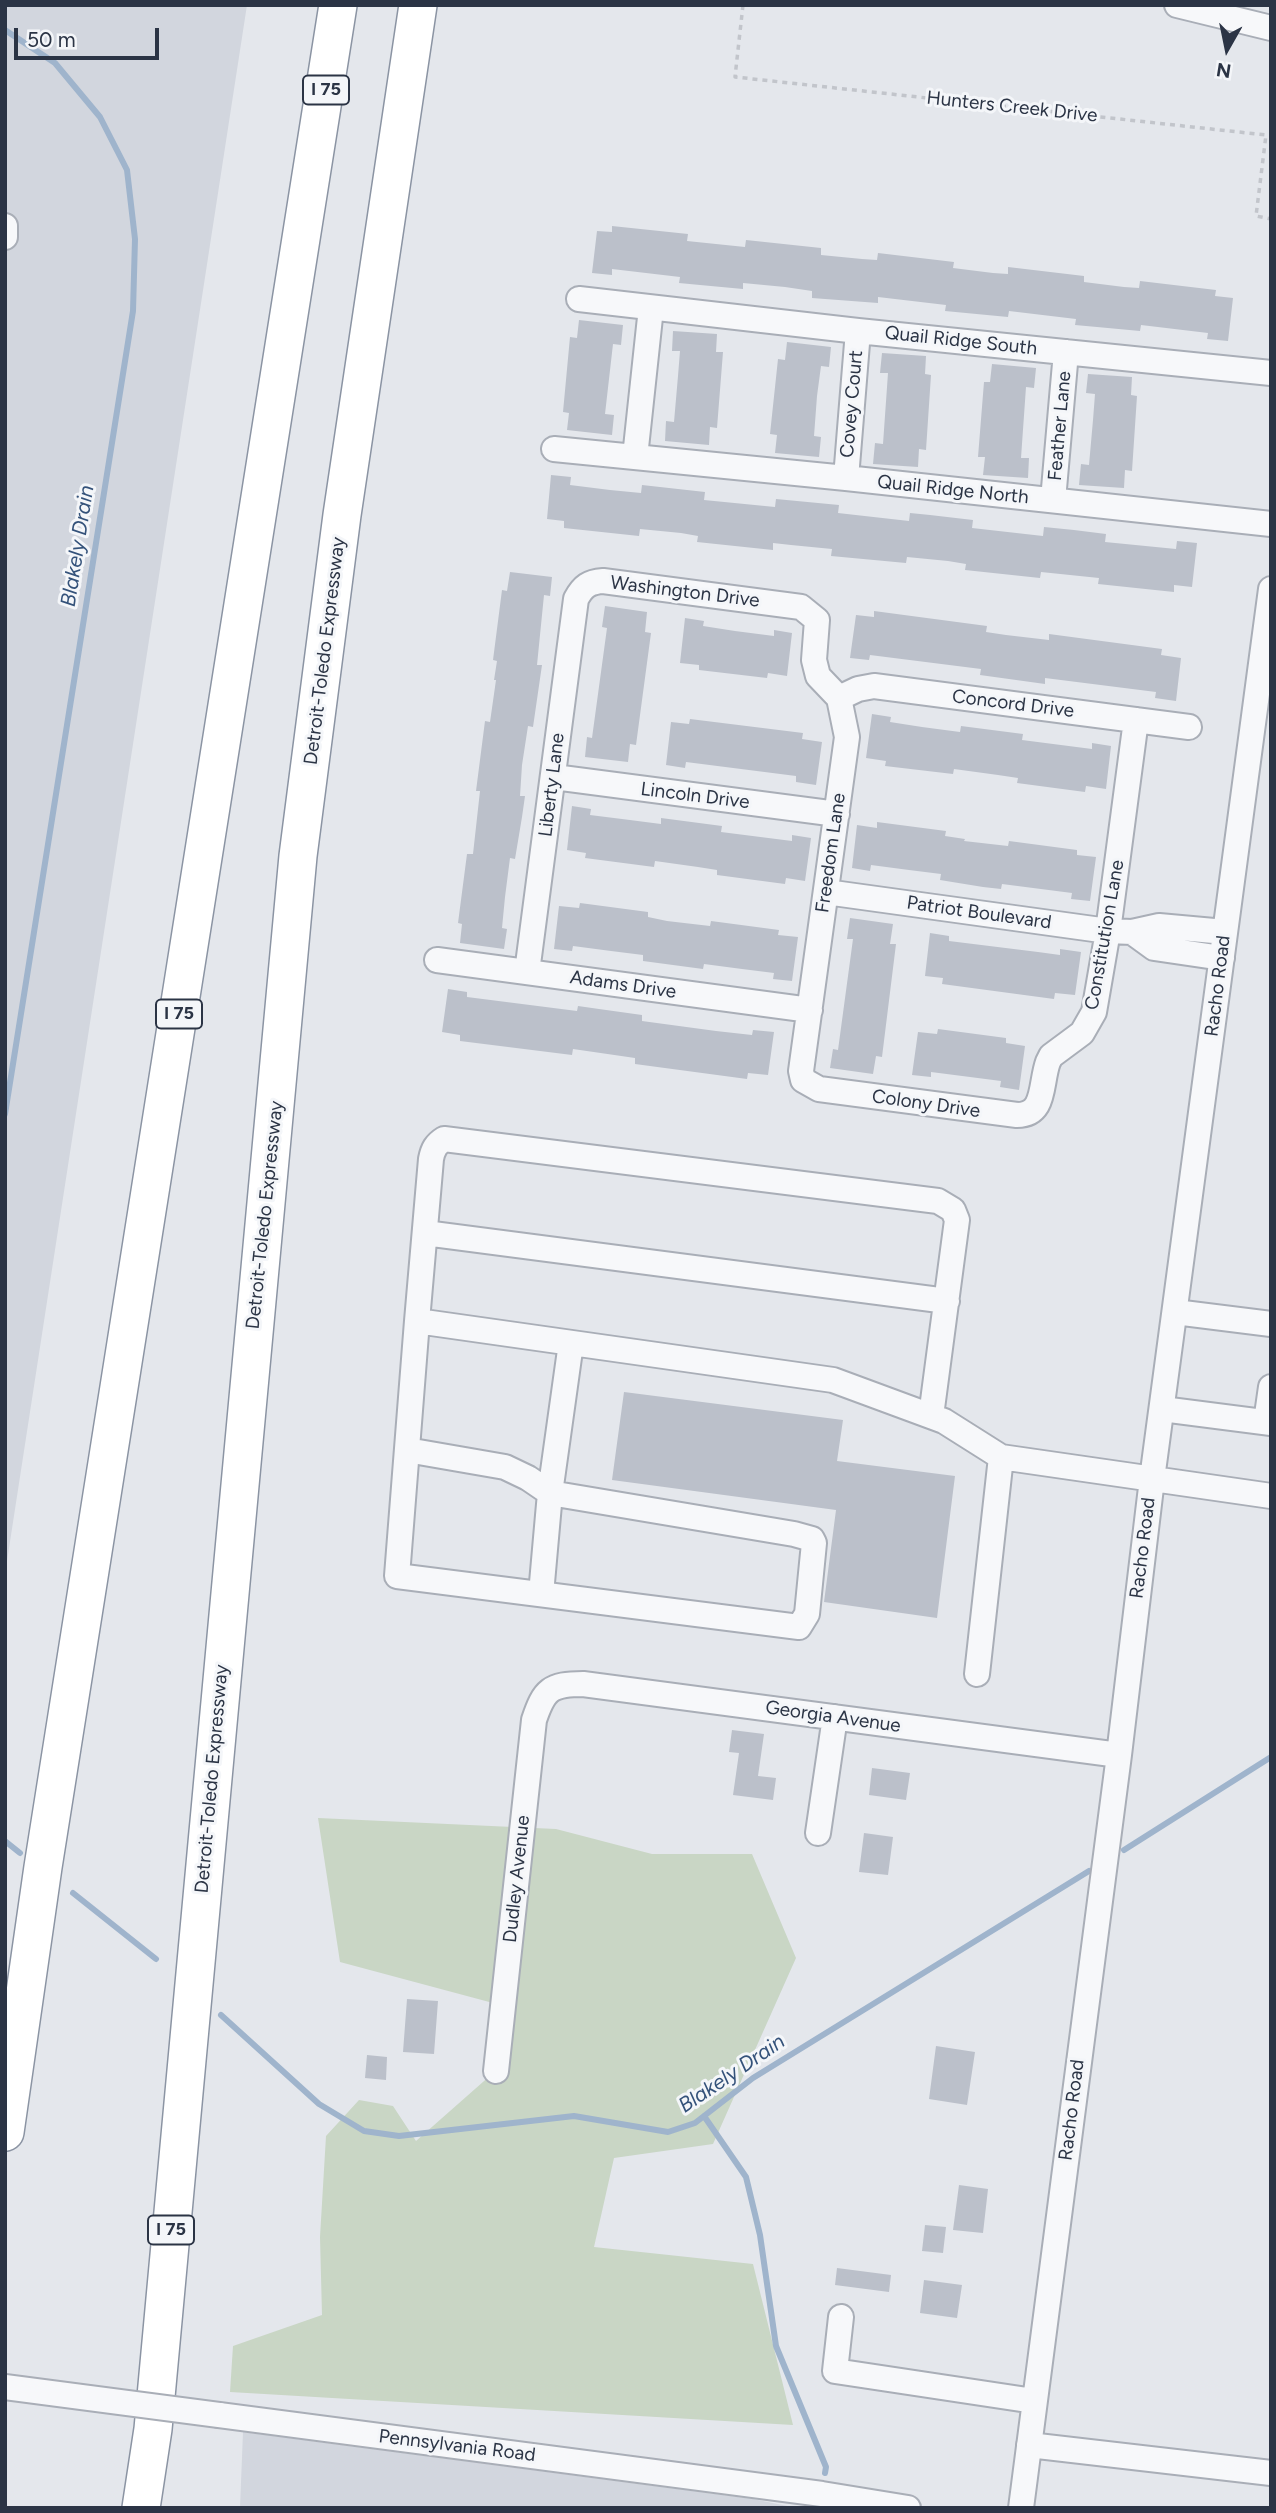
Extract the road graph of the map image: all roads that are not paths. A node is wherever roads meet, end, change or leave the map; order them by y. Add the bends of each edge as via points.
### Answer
1 (338, 5) edge
2 (418, 5) edge
3 (425, 5) edge
4 (1177, 5) edge
5 (1271, 28) edge
6 (406, 85) junction
7 (5, 226) edge
8 (5, 237) edge
9 (579, 299) dead end
10 (651, 308) junction
11 (858, 331) junction
12 (1066, 352) junction
13 (1271, 373) edge
14 (554, 449) dead end
15 (635, 457) junction
16 (846, 478) junction
17 (1053, 500) junction
18 (1271, 524) edge
19 (1271, 589) edge
20 (576, 599) joint
21 (801, 607) joint
22 (839, 698) junction
23 (1136, 720) junction
24 (1189, 727) dead end
25 (554, 777) junction
26 (836, 814) junction
27 (826, 892) junction
28 (1120, 931) junction
29 (1225, 932) junction
30 (1223, 958) junction
31 (437, 960) dead end
32 (527, 972) junction
33 (810, 1010) junction
34 (836, 1091) joint
35 (1017, 1115) joint
36 (425, 1233) junction
37 (947, 1301) junction
38 (1175, 1312) junction
39 (417, 1321) junction
40 (1271, 1324) edge
41 (571, 1343) junction
42 (1271, 1387) edge
43 (1162, 1409) junction
44 (931, 1416) junction
45 (1268, 1423) edge
46 (407, 1450) junction
47 (1001, 1457) junction
48 (1152, 1479) junction
49 (550, 1493) junction
50 (1271, 1496) edge
51 (541, 1594) junction
52 (977, 1674) dead end
53 (549, 1689) joint
54 (835, 1717) junction
55 (1119, 1755) junction
56 (818, 1833) dead end
57 (496, 2071) dead end
58 (5, 2132) edge
59 (841, 2317) dead end
60 (5, 2387) edge
61 (1034, 2401) junction
62 (153, 2429) junction
63 (1029, 2445) junction
64 (1271, 2473) edge
65 (141, 2508) edge
66 (151, 2508) edge
67 (908, 2508) edge
68 (1021, 2508) edge

1 - 58 highway, I 75
2 - 6 highway, Detroit-Toledo Expressway / I 75
3 - 6 highway
4 - 5 street
6 - 62 highway, Detroit-Toledo Expressway / I 75 via 344,501 298,856
7 - 8 street
9 - 10 street, Quail Ridge South
10 - 11 street, Quail Ridge South
10 - 15 street
11 - 12 street, Quail Ridge South
11 - 16 street, Covey Court
12 - 13 street, Quail Ridge South
12 - 17 street, Feather Lane
14 - 15 street, Quail Ridge North
15 - 16 street, Quail Ridge North
16 - 17 street, Quail Ridge North
17 - 18 street, Quail Ridge North
19 - 29 street, Racho Road
20 - 21 street, Washington Drive via 584,586 603,581
20 - 25 street, Liberty Lane
21 - 22 street, Freedom Lane via 817,620 814,660 818,676
22 - 23 street, Concord Drive via 874,686
22 - 26 street, Freedom Lane via 847,737
23 - 24 street, Concord Drive
23 - 28 street, Constitution Lane
25 - 26 street, Lincoln Drive
25 - 32 street, Liberty Lane
26 - 27 street, Freedom Lane
27 - 28 street, Patriot Boulevard
27 - 33 street, Freedom Lane
28 - 29 street, Patriot Boulevard via 1159,926
28 - 30 street, Patriot Boulevard via 1154,948
28 - 35 street, Constitution Lane via 1091,1019 1082,1033 1051,1056 1034,1111
29 - 30 street, Racho Road
30 - 38 street, Racho Road
31 - 32 street, Adams Drive
32 - 33 street, Adams Drive
33 - 34 street, Freedom Lane via 803,1080 818,1089
34 - 35 street, Colony Drive
36 - 37 street
36 - 37 street via 431,1158 444,1139 938,1201 953,1210 957,1220
36 - 39 street
37 - 44 street
38 - 40 street
38 - 43 street, Racho Road
39 - 41 street
39 - 46 street
41 - 44 street via 833,1380
41 - 49 street
42 - 45 street
43 - 45 street
43 - 48 street, Racho Road
44 - 47 street
46 - 49 street via 505,1467
46 - 51 street via 397,1577
47 - 48 street
47 - 52 street
48 - 50 street
48 - 55 street, Racho Road
49 - 51 street
49 - 51 street via 794,1534 814,1543 807,1614 799,1627
53 - 54 street, Georgia Avenue via 583,1684
53 - 57 street, Dudley Avenue via 534,1720
54 - 55 street, Georgia Avenue
54 - 56 street
55 - 61 street, Racho Road
59 - 61 street via 835,2371
60 - 67 street, Pennsylvania Road, bridge
61 - 63 street, Racho Road
62 - 65 highway, I 75
62 - 66 highway
63 - 64 street
63 - 68 street, Racho Road

